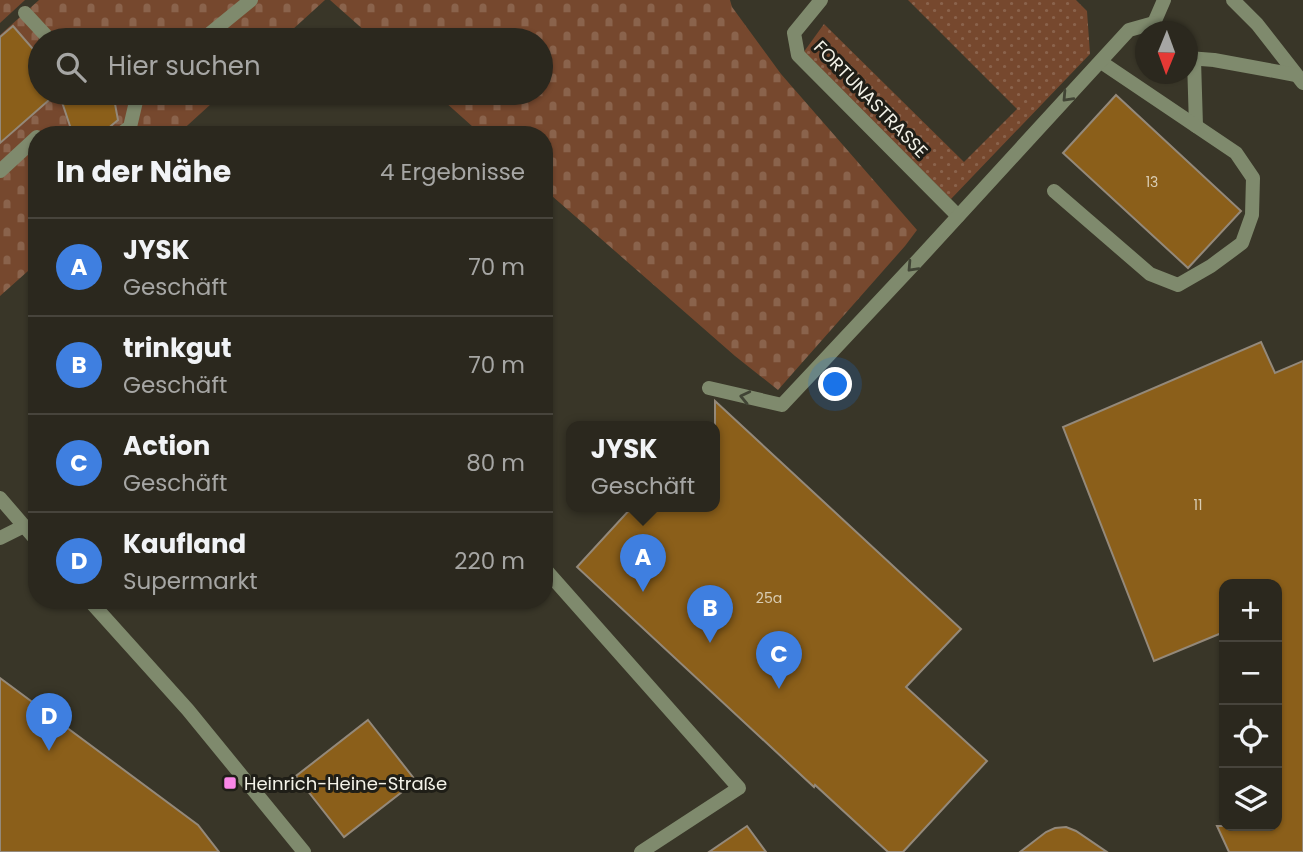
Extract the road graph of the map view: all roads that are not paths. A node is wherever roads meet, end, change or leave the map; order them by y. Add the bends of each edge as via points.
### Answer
1 (251, 0) edge
2 (821, 0) edge
3 (1164, 0) edge
4 (1233, 0) edge
5 (25, 13) dead end
6 (1156, 21) edge
7 (39, 28) edge
8 (217, 28) edge
9 (1135, 29) edge
10 (1198, 60) edge
11 (1101, 62) junction
12 (1300, 79) edge
13 (1193, 84) edge
14 (135, 105) edge
15 (130, 126) edge
16 (1196, 126) junction
17 (28, 146) edge
18 (0, 170) edge
19 (1054, 191) dead end
20 (958, 216) junction
21 (709, 388) dead end
22 (0, 498) edge
23 (24, 526) junction
24 (28, 531) edge
25 (0, 538) edge
26 (553, 578) edge
27 (97, 609) edge
28 (304, 852) edge
29 (641, 852) edge

1 - 8 street
2 - 20 street, FORTUNASTRASSE via 794,33 799,55
3 - 6 street
4 - 12 street
5 - 7 street
9 - 11 street via 1129,30
10 - 12 street
11 - 16 street
11 -> 20 street
13 - 16 street
14 - 15 street
16 - 19 street via 1236,153 1253,178 1252,215 1242,243 1178,285 1150,274
17 - 18 street
20 -> 21 street via 782,405
22 - 23 street
23 - 24 street
23 - 25 street
26 - 29 street via 739,788
27 - 28 street via 188,710

